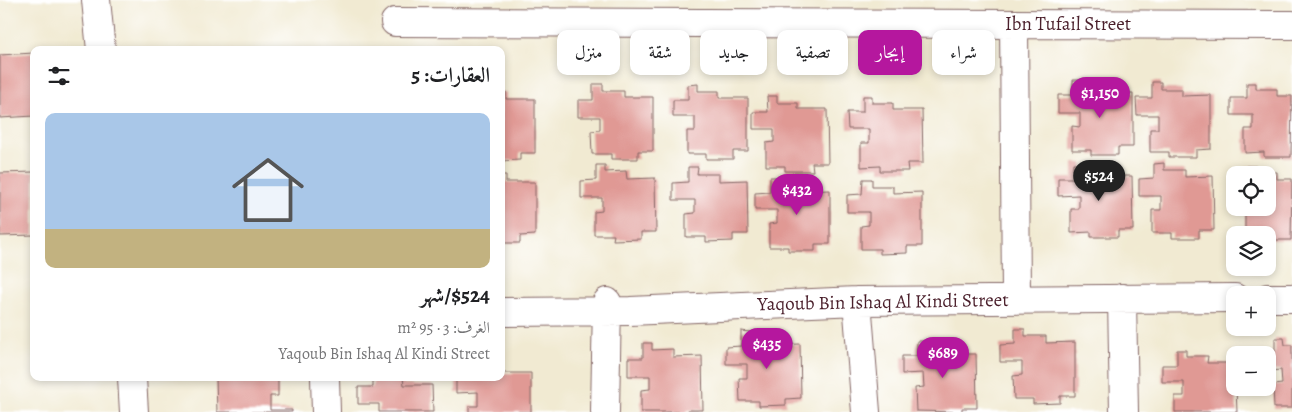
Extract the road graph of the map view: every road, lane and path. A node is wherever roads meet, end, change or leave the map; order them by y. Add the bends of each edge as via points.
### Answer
1 (96, 0) edge
2 (395, 22) dead end
3 (1014, 24) junction
4 (1292, 25) edge
5 (101, 46) edge
6 (1122, 298) junction
7 (1226, 298) edge
8 (1276, 298) edge
9 (1292, 298) edge
10 (1016, 299) junction
11 (857, 301) junction
12 (607, 307) junction
13 (505, 312) edge
14 (132, 381) edge
15 (325, 381) edge
16 (127, 412) edge
17 (326, 412) edge
18 (605, 412) edge
19 (866, 412) edge
20 (1124, 412) edge

1 - 5 street
2 - 3 street, Ibn Tufail Street
3 - 4 street, Ibn Tufail Street
3 - 10 street
6 - 7 street, Yaqoub Bin Ishaq Al Kindi Street
6 - 10 street, Yaqoub Bin Ishaq Al Kindi Street
6 - 20 street
8 - 9 street
10 - 11 street, Yaqoub Bin Ishaq Al Kindi Street
11 - 12 street, Yaqoub Bin Ishaq Al Kindi Street
11 - 19 street
12 - 13 street, Yaqoub Bin Ishaq Al Kindi Street
12 - 18 street
14 - 16 street
15 - 17 street

